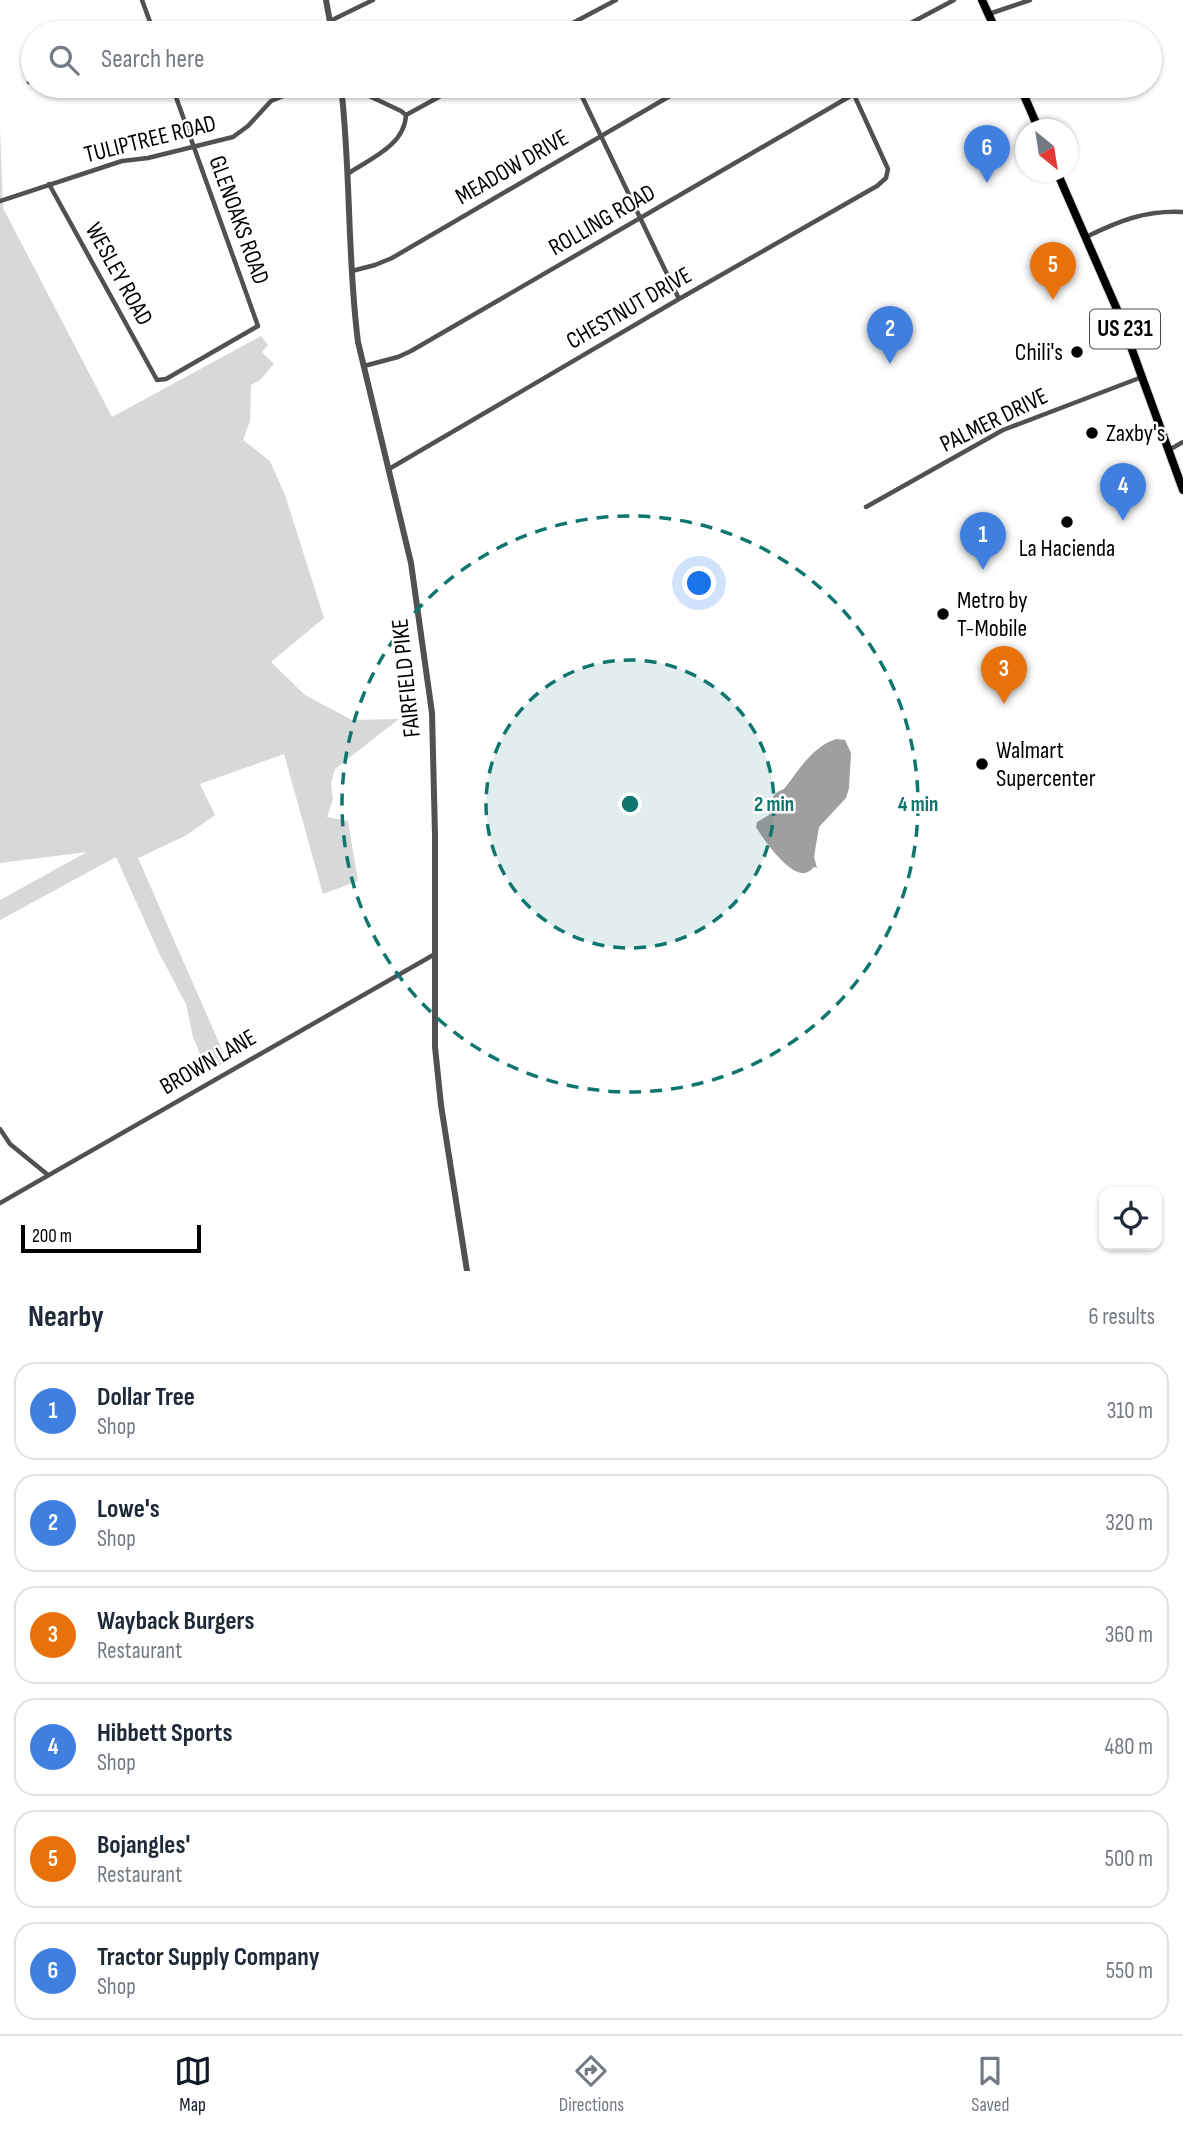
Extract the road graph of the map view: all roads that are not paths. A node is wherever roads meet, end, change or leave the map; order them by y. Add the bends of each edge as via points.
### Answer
1 (142, 0) edge
2 (326, 0) edge
3 (373, 0) edge
4 (616, 0) edge
5 (954, 0) edge
6 (982, 0) edge
7 (1030, 0) edge
8 (989, 14) junction
9 (150, 21) edge
10 (330, 21) joint
11 (577, 21) edge
12 (915, 21) edge
13 (992, 21) edge
14 (176, 98) edge
15 (276, 98) edge
16 (342, 98) edge
17 (374, 98) edge
18 (437, 98) edge
19 (583, 98) edge
20 (666, 98) edge
21 (846, 98) edge
22 (855, 98) edge
23 (1025, 98) edge
24 (406, 115) junction
25 (1034, 119) edge
26 (602, 135) junction
27 (194, 146) junction
28 (348, 173) junction
29 (1061, 182) edge
30 (49, 184) junction
31 (0, 201) edge
32 (1183, 212) edge
33 (640, 218) junction
34 (1086, 237) junction
35 (352, 271) junction
36 (679, 299) junction
37 (364, 366) junction
38 (1143, 377) junction
39 (157, 380) joint
40 (1183, 442) edge
41 (1169, 450) junction
42 (390, 469) junction
43 (1183, 490) edge
44 (866, 507) dead end
45 (435, 954) junction
46 (0, 1129) edge
47 (48, 1175) junction
48 (0, 1203) edge
49 (467, 1271) edge

1 - 9 street
2 - 10 street
3 - 10 street
4 - 11 street
5 - 12 street
6 - 8 highway
7 - 8 street
8 - 13 highway
14 - 27 street, GLENOAKS ROAD
15 - 27 street, TULIPTREE ROAD via 239,133
16 - 28 street, FAIRFIELD PIKE
17 - 24 street, TULIPTREE ROAD
18 - 24 street
19 - 26 street
20 - 26 street, MEADOW DRIVE
21 - 33 street, ROLLING ROAD
22 - 36 street, CHESTNUT DRIVE via 886,163 886,178
23 - 25 highway
24 - 28 street via 395,141
26 - 33 street
26 - 35 street, MEADOW DRIVE via 392,258
27 - 30 street, TULIPTREE ROAD via 122,161
27 - 39 street, GLENOAKS ROAD via 258,326
28 - 35 street, FAIRFIELD PIKE
29 - 34 highway, US 231
30 - 31 street, TULIPTREE ROAD
30 - 39 street, WESLEY ROAD
32 - 34 street via 1148,213
33 - 36 street
33 - 37 street, ROLLING ROAD via 411,351
34 - 38 highway, US 231
35 - 37 street, FAIRFIELD PIKE
36 - 42 street, CHESTNUT DRIVE
37 - 42 street, FAIRFIELD PIKE
38 - 41 highway, US 231
38 - 44 street, PALMER DRIVE via 1003,430
40 - 41 street
41 - 43 highway, US 231
42 - 45 street, FAIRFIELD PIKE via 414,584 432,713
45 - 47 street, BROWN LANE
45 - 49 street, FAIRFIELD PIKE via 435,1047
46 - 47 street via 10,1144
47 - 48 street, BROWN LANE

